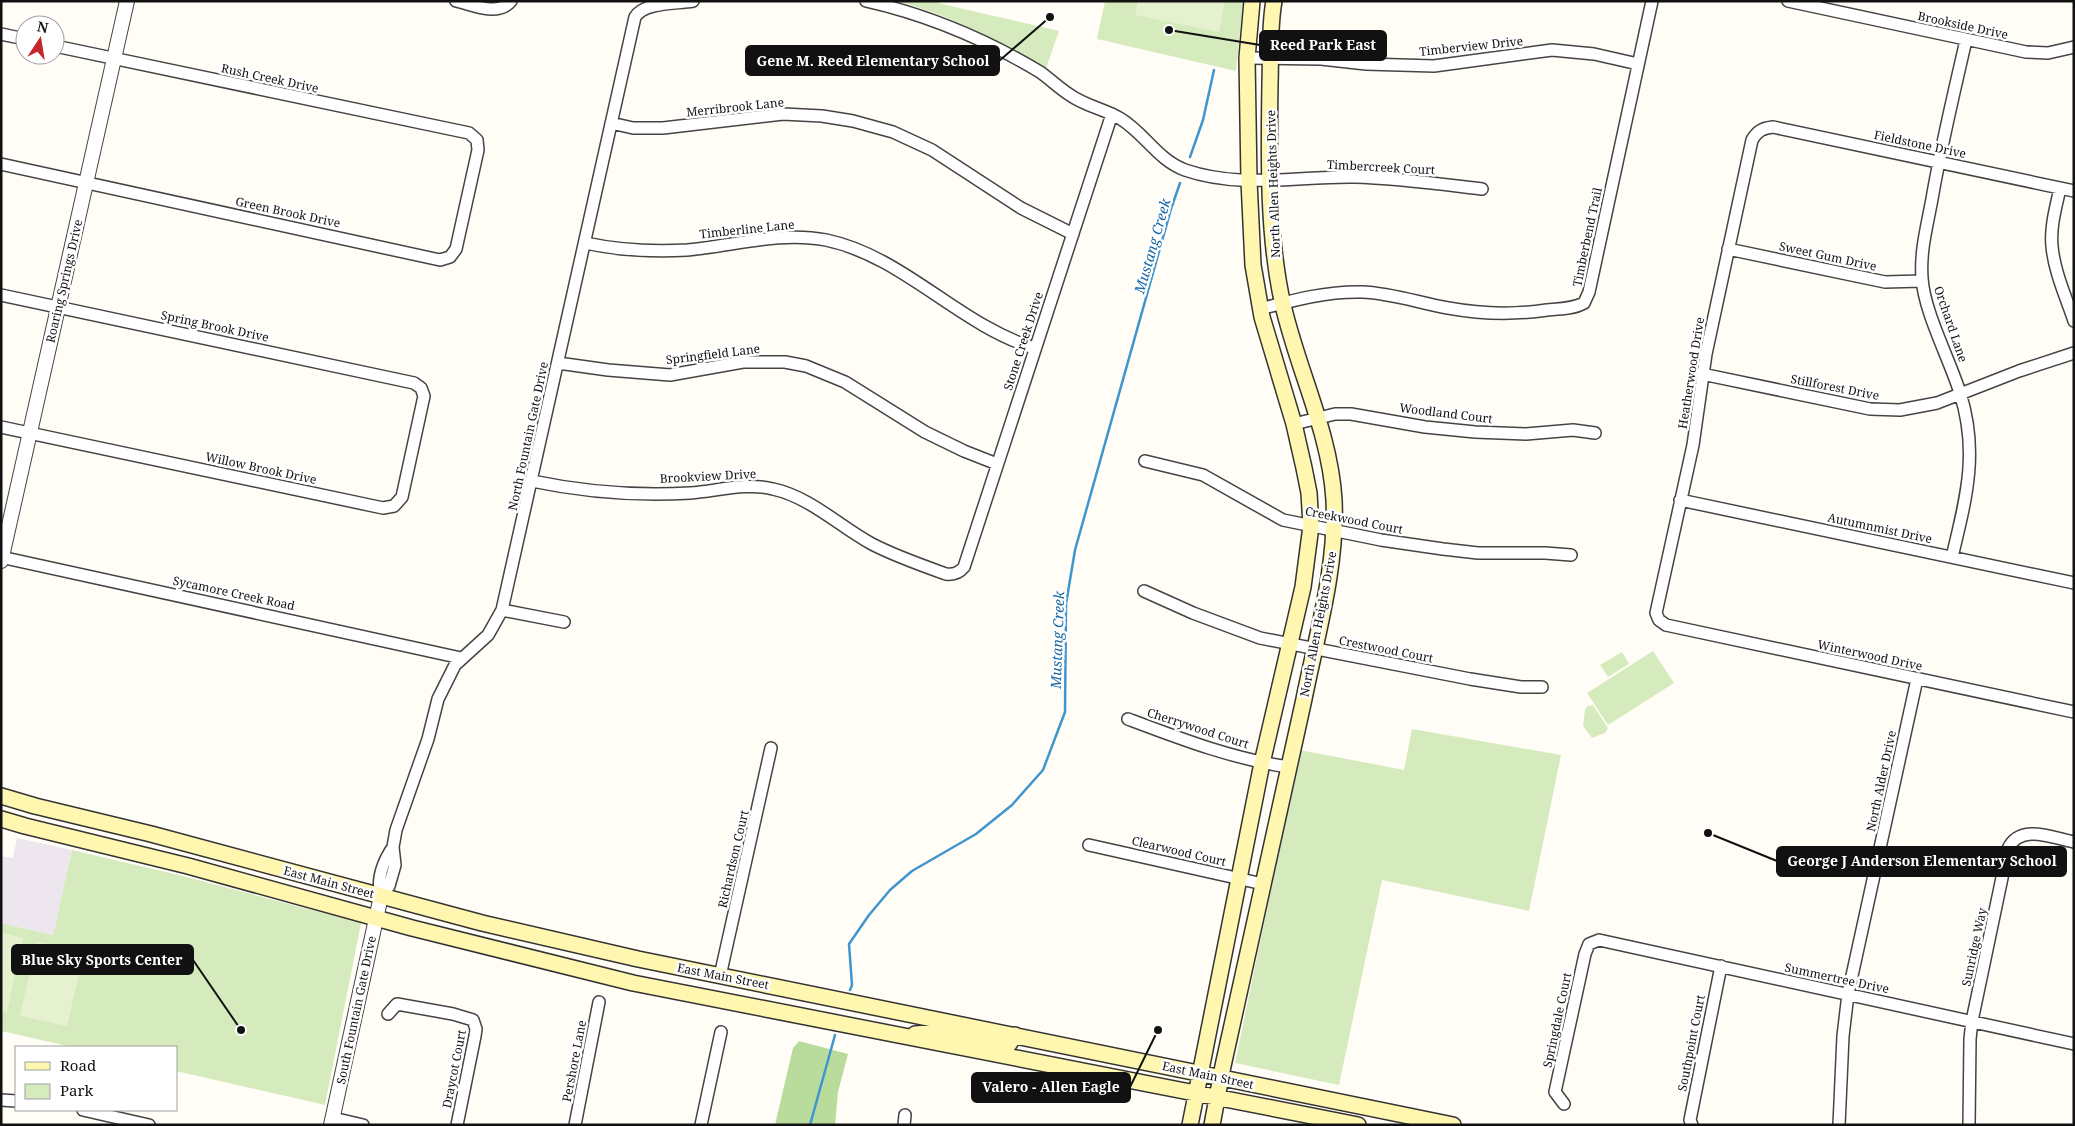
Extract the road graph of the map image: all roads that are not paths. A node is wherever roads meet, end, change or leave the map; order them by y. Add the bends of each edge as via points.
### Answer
1 (126, 1) edge
2 (456, 1) edge
3 (512, 1) edge
4 (694, 1) edge
5 (866, 1) edge
6 (1252, 1) edge
7 (1274, 1) edge
8 (1652, 1) edge
9 (1788, 1) edge
10 (1, 34) edge
11 (15, 37) edge
12 (1966, 40) junction
13 (2074, 47) edge
14 (65, 48) edge
15 (1247, 58) junction
16 (114, 59) junction
17 (1271, 59) junction
18 (1638, 64) junction
19 (1112, 114) junction
20 (611, 123) junction
21 (1760, 130) joint
22 (476, 140) joint
23 (1938, 162) junction
24 (1, 164) edge
25 (1271, 180) junction
26 (1249, 181) junction
27 (86, 182) junction
28 (2060, 188) junction
29 (1482, 189) dead end
30 (2074, 191) edge
31 (1073, 234) junction
32 (585, 243) junction
33 (1728, 249) junction
34 (1922, 281) junction
35 (1, 295) edge
36 (1283, 303) junction
37 (58, 307) junction
38 (1260, 309) junction
39 (2074, 321) edge
40 (1034, 348) junction
41 (2074, 353) edge
42 (558, 363) junction
43 (1702, 374) junction
44 (421, 388) joint
45 (1961, 394) junction
46 (1317, 418) junction
47 (1294, 424) junction
48 (1, 427) edge
49 (1595, 433) dead end
50 (30, 434) junction
51 (1145, 461) dead end
52 (997, 464) junction
53 (532, 481) junction
54 (1680, 500) junction
55 (1311, 526) junction
56 (1334, 530) junction
57 (1571, 555) dead end
58 (1952, 557) junction
59 (2, 559) edge
60 (956, 573) joint
61 (2074, 583) edge
62 (1144, 591) dead end
63 (502, 610) junction
64 (564, 622) dead end
65 (1660, 622) joint
66 (1291, 644) junction
67 (1314, 649) junction
68 (461, 658) junction
69 (1917, 679) junction
70 (1542, 687) dead end
71 (2074, 712) edge
72 (1128, 719) dead end
73 (771, 748) dead end
74 (1262, 763) junction
75 (1290, 767) junction
76 (1, 796) edge
77 (1, 818) edge
78 (2074, 842) edge
79 (193, 845) junction
80 (1089, 845) dead end
81 (188, 866) junction
82 (1239, 879) junction
83 (1263, 884) junction
84 (381, 896) junction
85 (377, 917) junction
86 (1594, 941) joint
87 (1721, 966) junction
88 (720, 976) junction
89 (1848, 994) junction
90 (599, 1002) dead end
91 (388, 1014) dead end
92 (1972, 1022) junction
93 (720, 1032) dead end
94 (1015, 1035) junction
95 (904, 1037) junction
96 (2074, 1044) edge
97 (1107, 1054) junction
98 (1010, 1058) junction
99 (1201, 1074) junction
100 (1220, 1077) junction
101 (1197, 1093) junction
102 (1217, 1096) junction
103 (1, 1100) edge
104 (15, 1101) edge
105 (1564, 1104) dead end
106 (86, 1111) edge
107 (332, 1122) edge
108 (1448, 1124) edge
109 (149, 1125) edge
110 (363, 1125) edge
111 (457, 1125) edge
112 (575, 1125) edge
113 (701, 1125) edge
114 (1190, 1125) edge
115 (1212, 1125) edge
116 (1358, 1125) edge
117 (1692, 1125) edge
118 (1839, 1125) edge
119 (1969, 1125) edge

1 - 16 street, Roaring Springs Drive
2 - 3 street via 498,10
4 - 20 street, North Fountain Gate Drive via 646,7 635,17
5 - 19 street, Timbercreek Court via 899,8 968,34 1041,74 1071,96
6 - 15 main road, North Allen Heights Drive
7 - 17 main road, North Allen Heights Drive
8 - 18 street, Timberbend Trail
9 - 12 street, Brookside Drive
10 - 11 street
12 - 13 street, Brookside Drive via 2039,53
12 - 23 street, Orchard Lane
14 - 16 street, Rush Creek Drive
15 - 17 street, Timberview Drive
15 - 26 main road, North Allen Heights Drive
16 - 22 street, Rush Creek Drive via 464,132
16 - 27 street, Roaring Springs Drive
17 - 18 street, Timberview Drive via 1434,66 1552,50 1594,54
17 - 25 main road, North Allen Heights Drive
18 - 36 street, Timberbend Trail via 1584,303 1513,314 1472,312 1363,292 1322,295
19 - 26 street, Timbercreek Court via 1138,132 1161,157 1174,165 1209,176
19 - 31 street, Stone Creek Drive
20 - 31 street, Merribrook Lane via 633,128 663,128 783,114 860,122 893,132 932,150 1021,208
20 - 32 street, North Fountain Gate Drive
21 - 23 street, Fieldstone Drive via 1773,127
21 - 33 street, Heatherwood Drive via 1752,140
22 - 27 street, Green Brook Drive via 478,150 456,249 445,259
23 - 28 street, Fieldstone Drive
23 - 34 street, Orchard Lane via 1922,249
24 - 27 street, Green Brook Drive
25 - 26 street, Timbercreek Court
25 - 29 street, Timbercreek Court via 1354,177
25 - 36 main road, North Allen Heights Drive via 1273,240
26 - 38 main road, North Allen Heights Drive via 1253,265
27 - 37 street, Roaring Springs Drive
28 - 30 street, Fieldstone Drive
28 - 39 street via 2052,246
31 - 40 street, Stone Creek Drive
32 - 40 street, Timberline Lane via 612,249 686,250 786,237 825,240 881,261 973,320
32 - 42 street, North Fountain Gate Drive
33 - 34 street, Sweet Gum Drive via 1885,282
33 - 43 street, Heatherwood Drive
34 - 45 street, Orchard Lane
35 - 37 street, Spring Brook Drive
36 - 38 street, Timberbend Trail
36 - 46 main road, North Allen Heights Drive
37 - 44 street, Spring Brook Drive via 414,383
37 - 50 street, Roaring Springs Drive
38 - 47 main road, North Allen Heights Drive
40 - 52 street, Stone Creek Drive
41 - 45 street, Stillforest Drive
42 - 52 street, Springfield Lane via 670,375 743,362 806,366 845,382 925,432
42 - 53 street, North Fountain Gate Drive
43 - 45 street, Stillforest Drive via 1879,410 1918,408
43 - 54 street, Heatherwood Drive via 1694,438
44 - 50 street, Willow Brook Drive via 424,396 402,497 389,508
45 - 58 street, Orchard Lane via 1971,454 1968,487
46 - 47 street, Woodland Court
46 - 49 street, Woodland Court via 1351,414 1475,432 1526,434 1573,430
46 - 56 main road, North Allen Heights Drive via 1332,470
47 - 55 main road, North Allen Heights Drive via 1309,493
48 - 50 street, Willow Brook Drive
50 - 59 street, Roaring Springs Drive
51 - 55 street, Creekwood Court via 1203,475 1282,520
52 - 60 street, Stone Creek Drive via 964,567
53 - 60 street, Brookview Drive via 593,492 668,493 743,486 772,488 802,500 872,544 902,558 946,574
53 - 63 street, North Fountain Gate Drive
54 - 58 street, Autumnmist Drive
54 - 65 street, Heatherwood Drive via 1656,608
55 - 56 street, Creekwood Court
55 - 66 main road, North Allen Heights Drive via 1308,559
56 - 57 street, Creekwood Court via 1478,553
56 - 67 main road, North Allen Heights Drive
58 - 61 street, Autumnmist Drive
59 - 68 street, Sycamore Creek Road
62 - 66 street, Crestwood Court via 1248,634
63 - 64 street
63 - 68 street, North Fountain Gate Drive via 488,635
65 - 69 street, Winterwood Drive
66 - 67 street, Crestwood Court
66 - 74 main road, North Allen Heights Drive
67 - 70 street, Crestwood Court via 1470,679
67 - 75 main road, North Allen Heights Drive
68 - 84 street, North Fountain Gate Drive via 438,699 393,847 384,862 378,885
69 - 71 street, Winterwood Drive
69 - 89 street, North Alder Drive
72 - 74 street, Cherrywood Court via 1199,746
73 - 88 street, Richardson Court
74 - 75 street, Cherrywood Court
74 - 82 main road, North Allen Heights Drive
75 - 83 main road, North Allen Heights Drive
76 - 79 main road, East Main Street
77 - 81 main road, East Main Street
78 - 92 street, Sunridge Way via 2027,833 2011,843
79 - 81 main road
79 - 84 main road, East Main Street
80 - 82 street, Clearwood Court
81 - 85 main road, East Main Street
82 - 83 street, Clearwood Court
82 - 99 main road, North Allen Heights Drive
83 - 100 main road, North Allen Heights Drive
84 - 85 street, South Fountain Gate Drive
84 - 88 main road, East Main Street via 482,923
85 - 95 main road, East Main Street via 633,984
85 - 107 street, South Fountain Gate Drive
86 - 87 street, Summertree Drive
86 - 105 street, Springdale Court via 1584,954 1555,1092
87 - 89 street, Summertree Drive
87 - 117 street, Southpoint Court via 1690,1120
88 - 94 main road, East Main Street
89 - 92 street, Summertree Drive
89 - 118 street, North Alder Drive via 1842,1036
90 - 112 street, Pershore Lane
91 - 111 street, Draycot Court via 399,1005 473,1020 475,1036
92 - 96 street, Summertree Drive
92 - 119 street, Sunridge Way
93 - 113 street
94 - 95 main road via 1008,1044 940,1032
94 - 97 main road, East Main Street
95 - 98 main road, East Main Street
97 - 98 main road via 1082,1057 1024,1047 1017,1049
97 - 99 main road, East Main Street
98 - 101 main road, East Main Street
99 - 100 main road, East Main Street
99 - 101 main road, North Allen Heights Drive
100 - 102 main road, North Allen Heights Drive
100 - 108 main road, East Main Street
101 - 102 main road, East Main Street
101 - 114 main road, North Allen Heights Drive
102 - 115 main road, North Allen Heights Drive
102 - 116 main road, East Main Street
103 - 104 street
106 - 109 street
107 - 110 street

